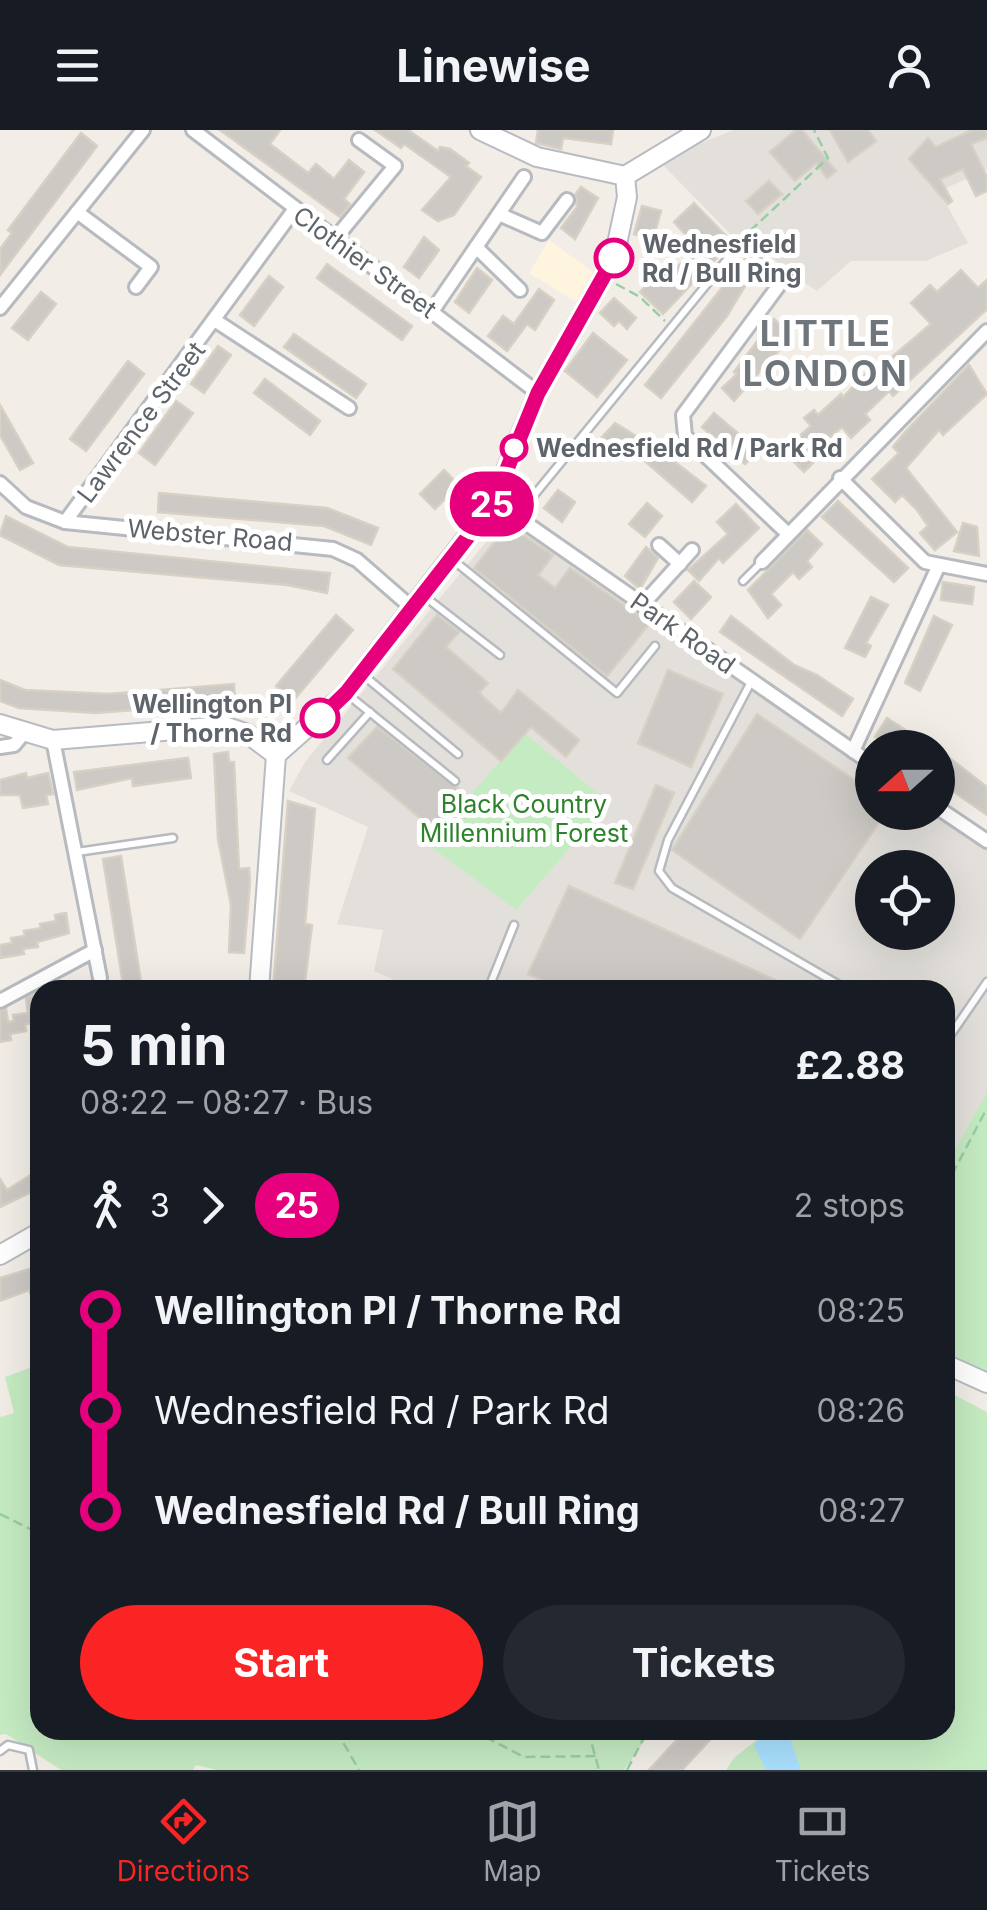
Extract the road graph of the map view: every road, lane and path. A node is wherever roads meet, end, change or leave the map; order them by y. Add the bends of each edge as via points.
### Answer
1 (143, 130) edge
2 (193, 130) edge
3 (480, 130) edge
4 (701, 130) edge
5 (814, 130) edge
6 (359, 140) dead end
7 (625, 176) junction
8 (524, 178) dead end
9 (567, 200) dead end
10 (294, 210) junction
11 (77, 212) junction
12 (499, 214) junction
13 (334, 240) junction
14 (743, 240) joint
15 (476, 247) junction
16 (151, 267) junction
17 (785, 276) dead end
18 (167, 277) dead end
19 (605, 278) junction
20 (136, 287) dead end
21 (520, 290) dead end
22 (0, 308) edge
23 (433, 310) junction
24 (216, 321) junction
25 (670, 326) junction
26 (987, 331) edge
27 (538, 393) junction
28 (349, 408) dead end
29 (840, 478) junction
30 (0, 484) edge
31 (492, 506) junction
32 (516, 517) junction
33 (66, 522) junction
34 (787, 533) junction
35 (659, 545) dead end
36 (692, 550) dead end
37 (452, 559) junction
38 (762, 562) joint
39 (680, 564) junction
40 (938, 567) junction
41 (987, 574) edge
42 (743, 581) dead end
43 (417, 602) junction
44 (642, 605) junction
45 (655, 646) dead end
46 (500, 655) dead end
47 (361, 674) junction
48 (752, 681) junction
49 (346, 693) junction
50 (370, 712) junction
51 (0, 724) edge
52 (23, 734) junction
53 (53, 740) junction
54 (0, 747) edge
55 (852, 751) junction
56 (855, 753) edge
57 (458, 754) dead end
58 (276, 756) junction
59 (327, 760) dead end
60 (456, 781) dead end
61 (955, 819) edge
62 (173, 838) dead end
63 (987, 841) edge
64 (76, 852) junction
65 (514, 925) dead end
66 (95, 950) junction
67 (100, 978) dead end
68 (39, 980) edge
69 (260, 980) edge
70 (492, 980) edge
71 (831, 980) edge
72 (987, 982) edge
73 (30, 985) edge
74 (0, 1001) edge
75 (955, 1028) edge
76 (987, 1108) edge
77 (955, 1169) edge
78 (30, 1238) edge
79 (0, 1255) edge
80 (955, 1369) edge
81 (987, 1384) edge
82 (0, 1514) edge
83 (30, 1529) edge
84 (342, 1740) edge
85 (491, 1740) edge
86 (591, 1740) edge
87 (642, 1740) edge
88 (0, 1751) edge
89 (596, 1756) junction
90 (33, 1770) edge
91 (360, 1770) edge
92 (599, 1770) edge
93 (626, 1770) edge

1 - 11 street
2 - 10 street, Clothier Street
3 - 7 main road via 552,162
4 - 7 main road
5 - 14 path via 828,158
6 - 13 street via 394,166
7 - 19 main road via 622,232
8 - 12 street
9 - 12 street via 542,232
10 - 13 street, Clothier Street
10 - 24 street, Lawrence Street
11 - 16 street
11 - 22 street
12 - 15 street
13 - 23 street, Clothier Street
14 - 25 lane
15 - 21 street
15 - 23 street
16 - 18 street
16 - 20 street
17 - 34 street via 683,415 683,427
19 - 25 path via 640,297
19 - 27 main road
23 - 27 street, Clothier Street
24 - 28 street, Lawrence Street
24 - 33 street, Lawrence Street
25 - 32 lane
26 - 29 street
27 - 31 main road
29 - 34 street
29 - 40 street via 925,562
30 - 33 street, Webster Road via 26,507
31 - 32 street, Park Road
31 - 37 main road
32 - 44 street, Park Road
33 - 43 street, Webster Road via 333,549
34 - 38 street
35 - 39 street
36 - 39 street
37 - 43 main road
37 - 45 lane via 617,693
38 - 42 lane
39 - 44 street
40 - 41 street
40 - 55 street
43 - 46 lane
43 - 47 main road
44 - 48 street, Park Road
47 - 49 main road
47 - 57 lane
48 - 55 street, Park Road
48 - 71 lane via 668,840 659,871 672,888
49 - 50 lane
49 - 58 main road
50 - 59 lane
50 - 60 lane
51 - 52 main road
52 - 53 main road
52 - 54 street
53 - 58 main road via 224,726 248,734
53 - 64 street
55 - 56 street, Park Road
58 - 69 main road
61 - 63 street
62 - 64 lane
64 - 66 street
65 - 70 lane
66 - 67 street
66 - 68 street
72 - 75 lane
73 - 74 street
76 - 77 path
78 - 79 main road
80 - 81 main road
82 - 83 path
84 - 91 path
85 - 89 path via 524,1757
86 - 89 path
87 - 93 path
88 - 90 lane via 8,1745 28,1750
89 - 92 path

